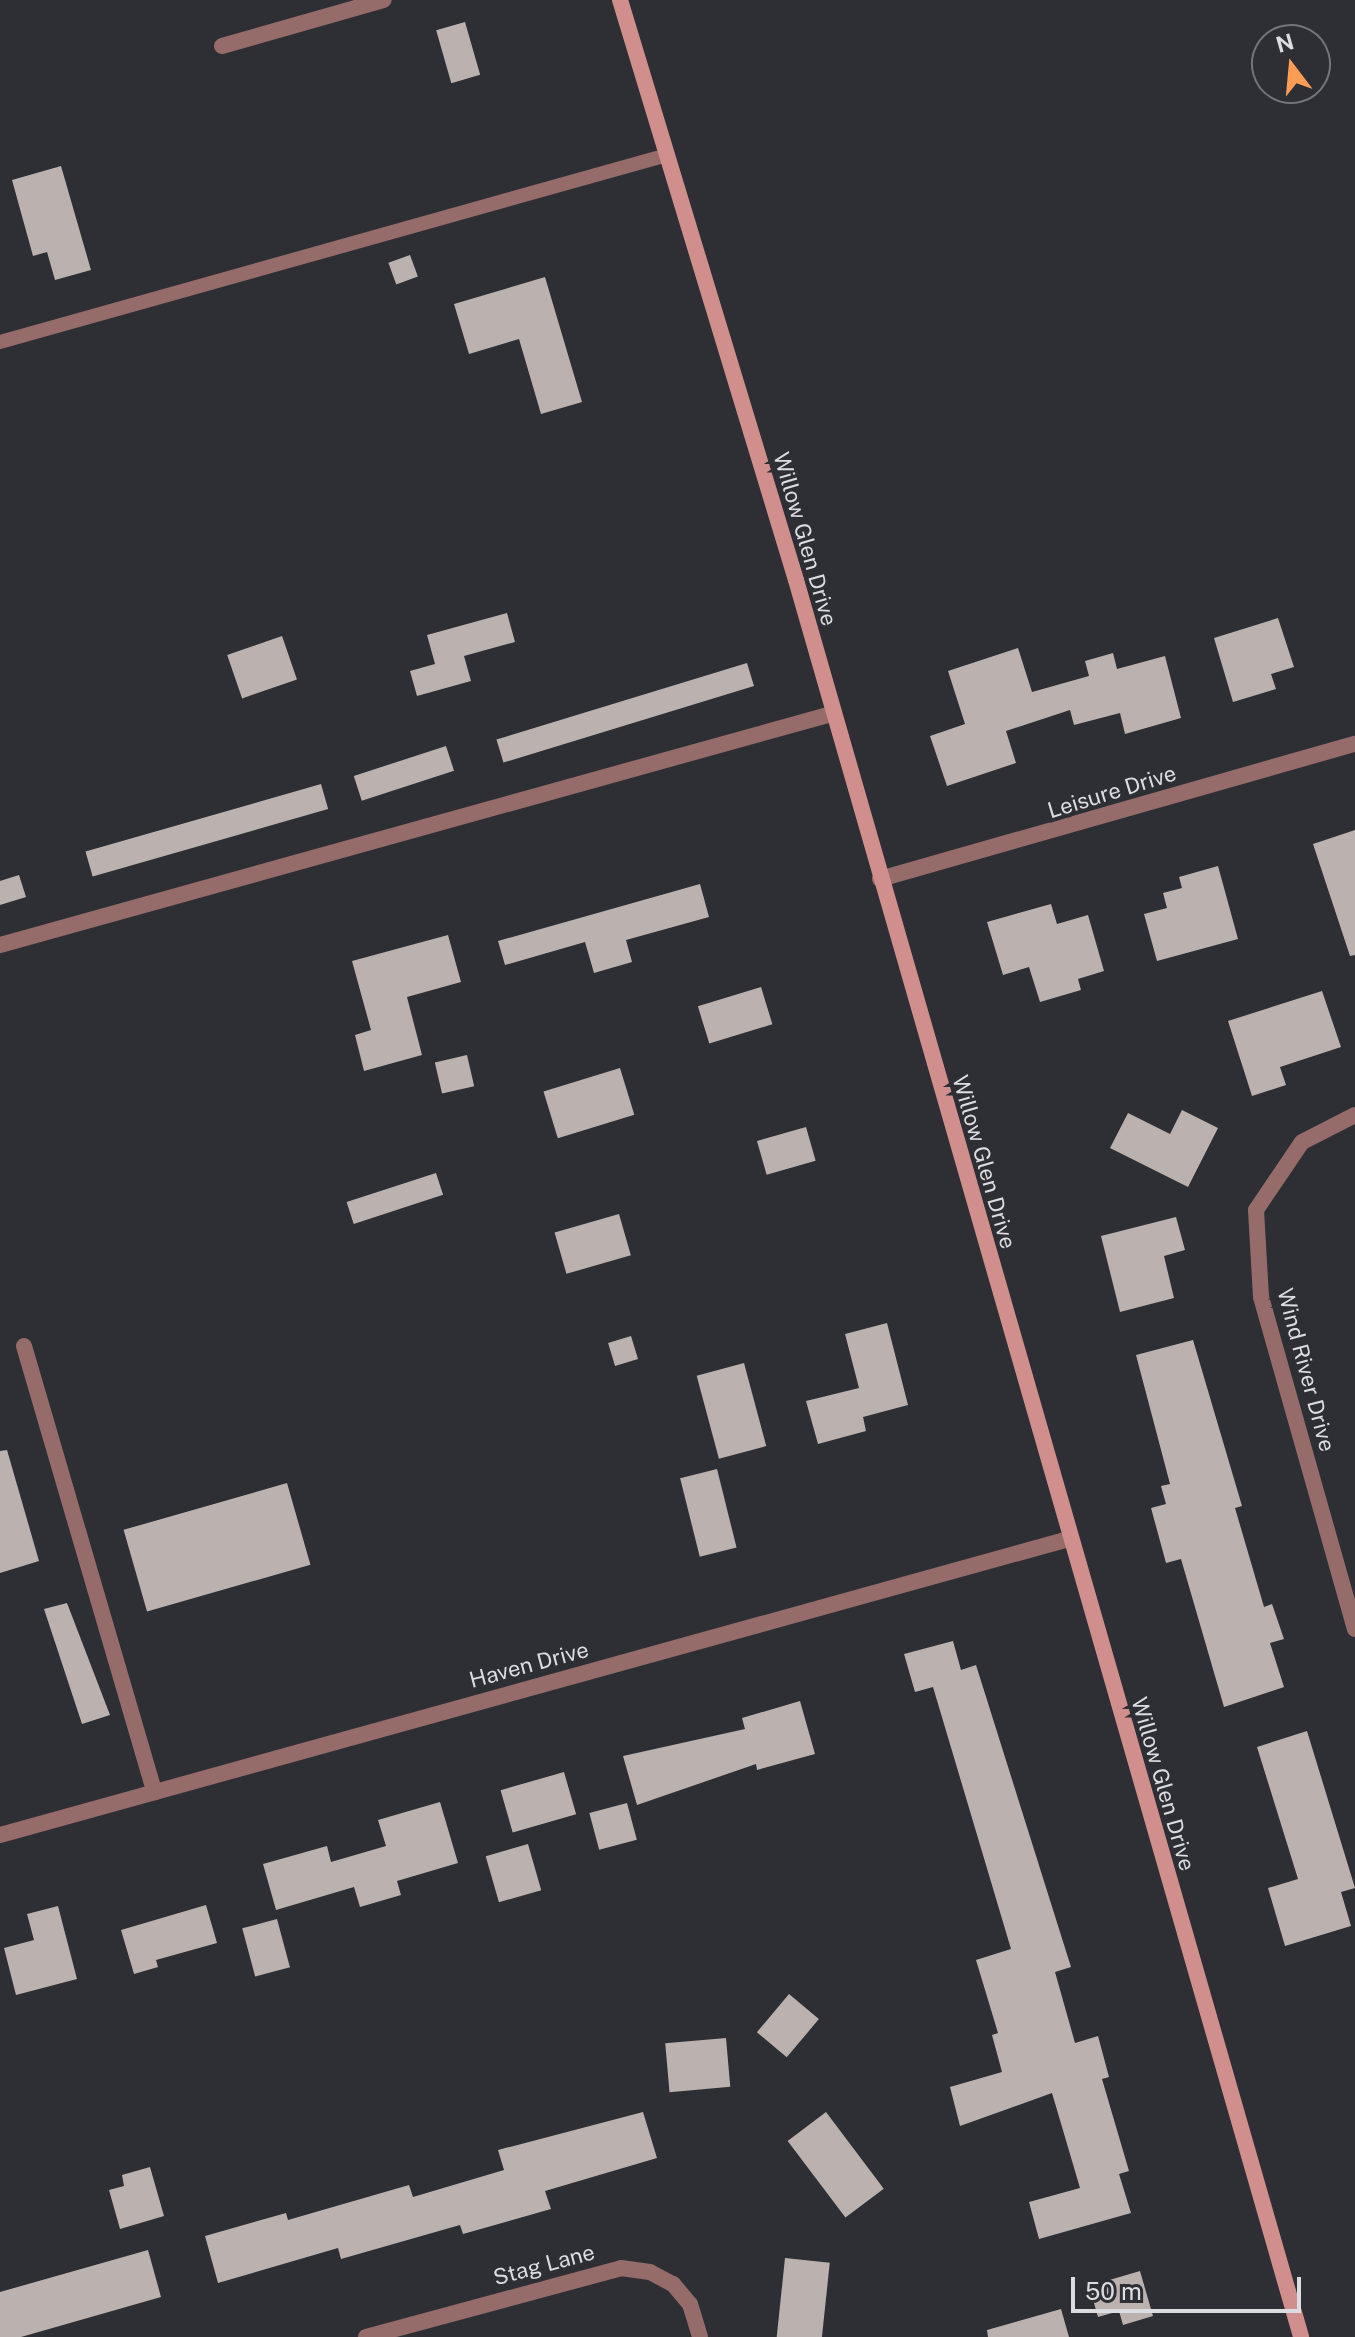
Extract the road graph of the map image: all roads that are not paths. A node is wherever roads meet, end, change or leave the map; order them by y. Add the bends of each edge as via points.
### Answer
1 (384, 0) edge
2 (620, 0) edge
3 (222, 46) dead end
4 (667, 155) junction
5 (0, 342) edge
6 (831, 714) junction
7 (1355, 744) edge
8 (880, 879) junction
9 (0, 945) edge
10 (1355, 1115) edge
11 (24, 1346) dead end
12 (1069, 1539) junction
13 (1355, 1629) edge
14 (154, 1792) junction
15 (0, 1835) edge
16 (366, 2337) edge
17 (700, 2337) edge
18 (1301, 2337) edge

1 - 3 street
2 - 4 main road, Willow Glen Drive
4 - 5 lane
4 - 6 main road, Willow Glen Drive
6 - 8 main road, Willow Glen Drive
6 - 9 street
7 - 8 street, Leisure Drive
8 - 12 main road, Willow Glen Drive
10 - 13 street, Wind River Drive via 1302,1142 1256,1210 1261,1297
11 - 14 street
12 - 14 street, Haven Drive
12 - 18 main road, Willow Glen Drive
14 - 15 street, Haven Drive
16 - 17 street, Stag Lane via 621,2268 650,2272 673,2284 690,2304

